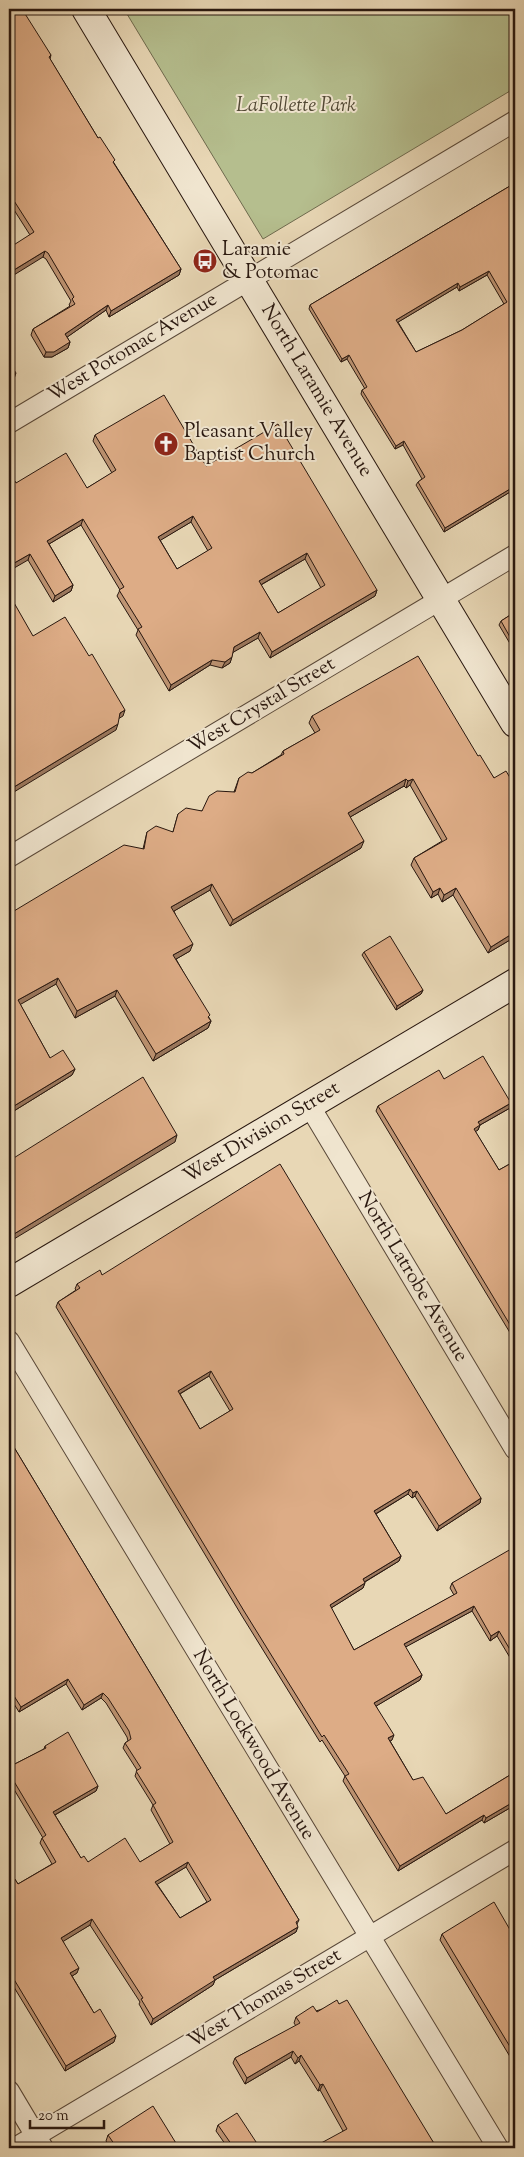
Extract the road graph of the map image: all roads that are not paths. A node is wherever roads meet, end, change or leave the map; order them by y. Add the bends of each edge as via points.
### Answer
1 (86, 9) edge
2 (515, 121) edge
3 (248, 279) junction
4 (9, 423) edge
5 (515, 555) edge
6 (441, 600) junction
7 (515, 722) edge
8 (9, 857) edge
9 (515, 983) edge
10 (309, 1105) junction
11 (9, 1283) edge
12 (9, 1341) edge
13 (515, 1449) edge
14 (515, 1850) edge
15 (370, 1937) junction
16 (9, 2091) edge
17 (39, 2142) edge
18 (15, 2148) edge
19 (498, 2148) edge

1 - 3 street, North Laramie Avenue
2 - 3 street, West Potomac Avenue
3 - 4 street, West Potomac Avenue
3 - 6 street, North Laramie Avenue
5 - 6 street, West Crystal Street
6 - 7 street, North Laramie Avenue
6 - 8 street, West Crystal Street
9 - 10 street, West Division Street
10 - 11 street, West Division Street
10 - 13 street, North Latrobe Avenue
12 - 15 street, North Lockwood Avenue
14 - 15 street, West Thomas Street
15 - 17 street, West Thomas Street
15 - 19 street, North Lockwood Avenue
16 - 17 street
17 - 18 street, West Thomas Street

